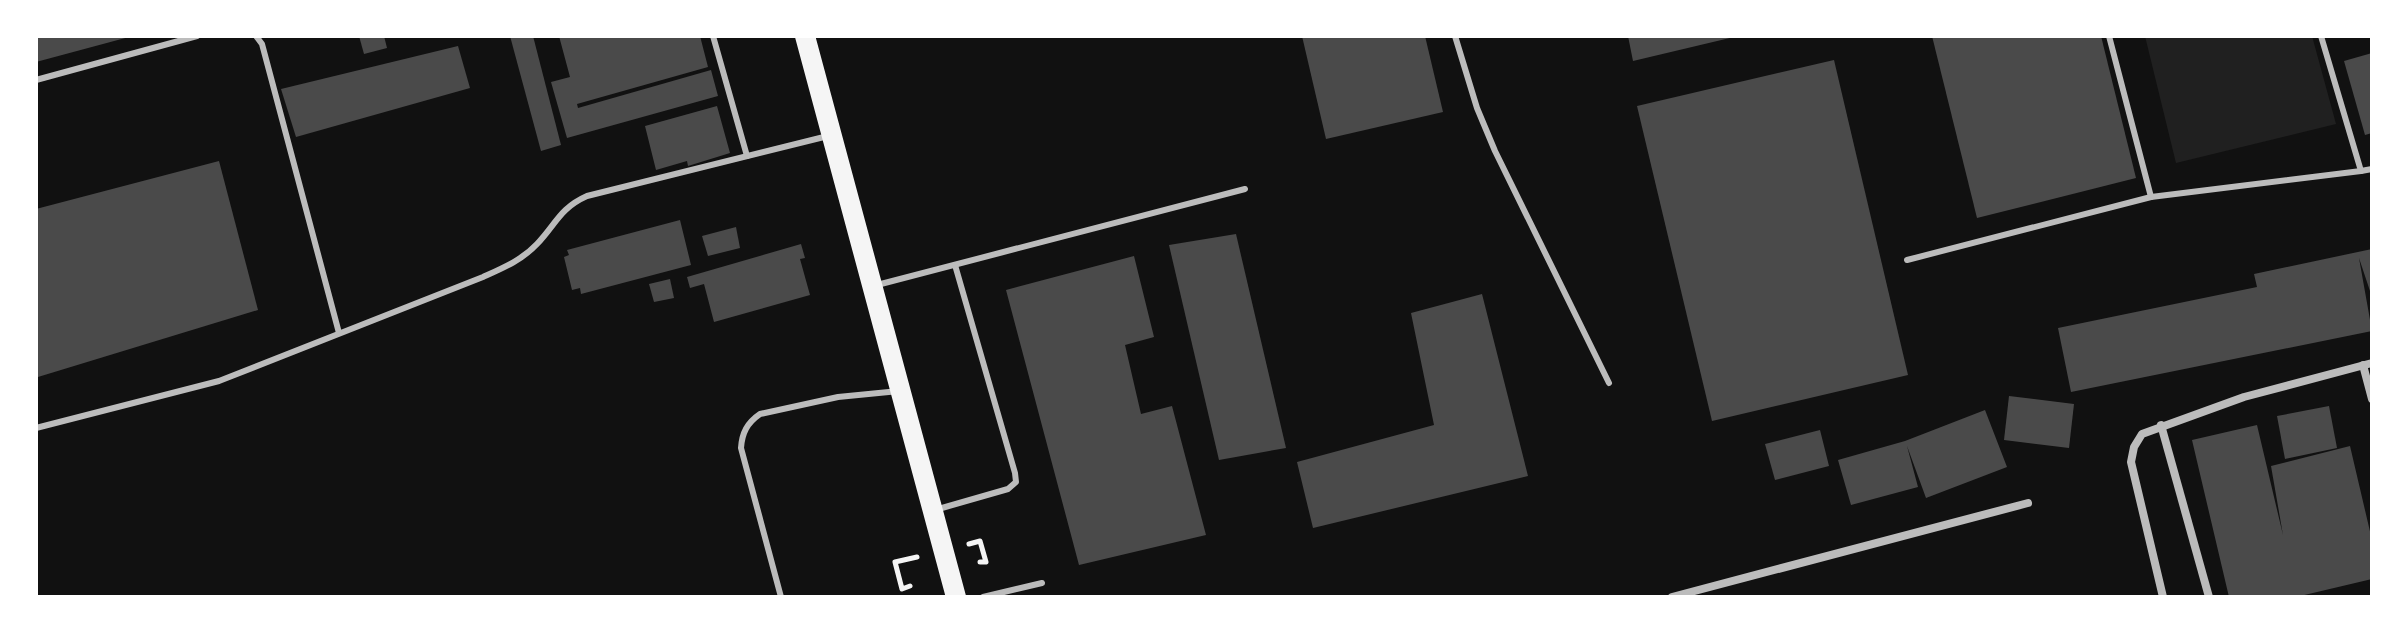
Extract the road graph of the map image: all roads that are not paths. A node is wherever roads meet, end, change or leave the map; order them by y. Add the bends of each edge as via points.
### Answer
1 (197, 36) edge
2 (256, 36) edge
3 (713, 36) edge
4 (805, 36) edge
5 (1455, 36) edge
6 (2109, 36) edge
7 (2321, 36) edge
8 (36, 80) edge
9 (831, 135) junction
10 (747, 156) junction
11 (2372, 169) edge
12 (2361, 171) junction
13 (1245, 189) dead end
14 (2151, 197) junction
15 (1907, 260) dead end
16 (955, 265) junction
17 (872, 286) junction
18 (339, 333) junction
19 (2367, 364) edge
20 (1609, 383) dead end
21 (901, 391) junction
22 (2372, 399) edge
23 (2161, 425) junction
24 (36, 428) edge
25 (2028, 503) dead end
26 (933, 511) junction
27 (1042, 583) dead end
28 (781, 597) edge
29 (956, 597) edge
30 (983, 597) edge
31 (1672, 597) edge
32 (2163, 597) edge
33 (2209, 597) edge

1 - 8 lane
2 - 18 lane
3 - 10 lane
4 - 9 main road
5 - 20 lane via 1495,151
6 - 14 lane
7 - 12 lane
9 - 10 lane
9 - 17 main road
10 - 18 lane via 587,196 570,204 514,263
11 - 12 lane
12 - 14 lane
13 - 16 lane
14 - 15 lane
16 - 17 lane
16 - 26 lane via 1016,482
17 - 21 main road
18 - 24 lane via 219,381
19 - 22 street
19 - 23 street
21 - 26 main road
21 - 28 lane via 838,397 750,420 741,448
23 - 32 street via 2142,434 2131,462
23 - 33 street
25 - 31 street
26 - 29 main road
27 - 30 lane

